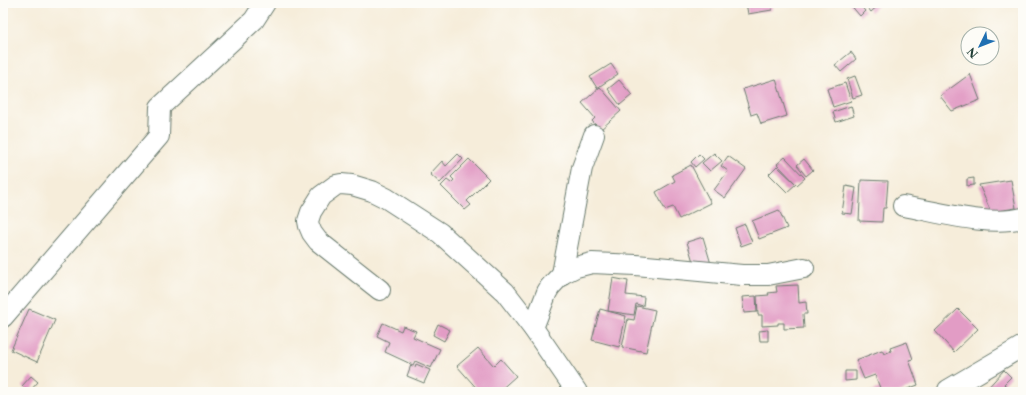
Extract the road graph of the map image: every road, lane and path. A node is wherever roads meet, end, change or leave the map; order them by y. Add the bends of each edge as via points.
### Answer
1 (265, 3) edge
2 (594, 134) dead end
3 (903, 206) dead end
4 (1023, 218) edge
5 (804, 268) dead end
6 (562, 274) junction
7 (380, 290) dead end
8 (3, 317) edge
9 (533, 328) junction
10 (1023, 346) edge
11 (948, 390) dead end
12 (578, 392) edge

1 - 8 street via 254,20 160,107 159,136
2 - 6 street via 582,168
3 - 4 street via 982,220
5 - 6 street via 768,275 742,275 636,265 592,264 576,267
6 - 9 street via 547,292
7 - 9 street via 318,241 312,233 308,221 313,207 321,196 336,185 352,185 372,191 440,233 506,292
9 - 12 street
10 - 11 street

